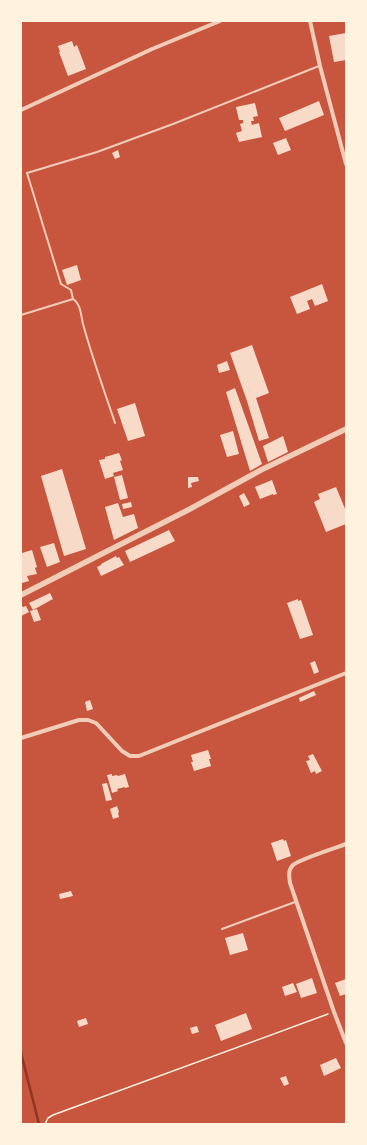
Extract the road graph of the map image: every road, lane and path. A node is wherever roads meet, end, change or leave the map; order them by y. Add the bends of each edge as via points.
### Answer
1 (220, 21) edge
2 (310, 21) edge
3 (320, 66) junction
4 (21, 110) edge
5 (346, 164) edge
6 (73, 299) junction
7 (21, 315) edge
8 (115, 423) dead end
9 (346, 429) edge
10 (21, 596) edge
11 (346, 673) edge
12 (21, 738) edge
13 (346, 844) edge
14 (296, 902) junction
15 (222, 929) dead end
16 (334, 1012) junction
17 (346, 1043) edge
18 (45, 1124) edge

1 - 4 street via 152,49
2 - 3 street
3 - 5 street
3 - 6 lane via 104,150 27,173 61,284 71,290
6 - 7 lane
6 - 8 lane via 79,306 86,336
9 - 10 street via 261,470
11 - 12 street via 139,756 130,756 122,751 96,723 88,720 79,720
13 - 14 street via 293,865 289,879
14 - 15 lane
14 - 16 street
16 - 17 street
16 - 18 path via 53,1115

